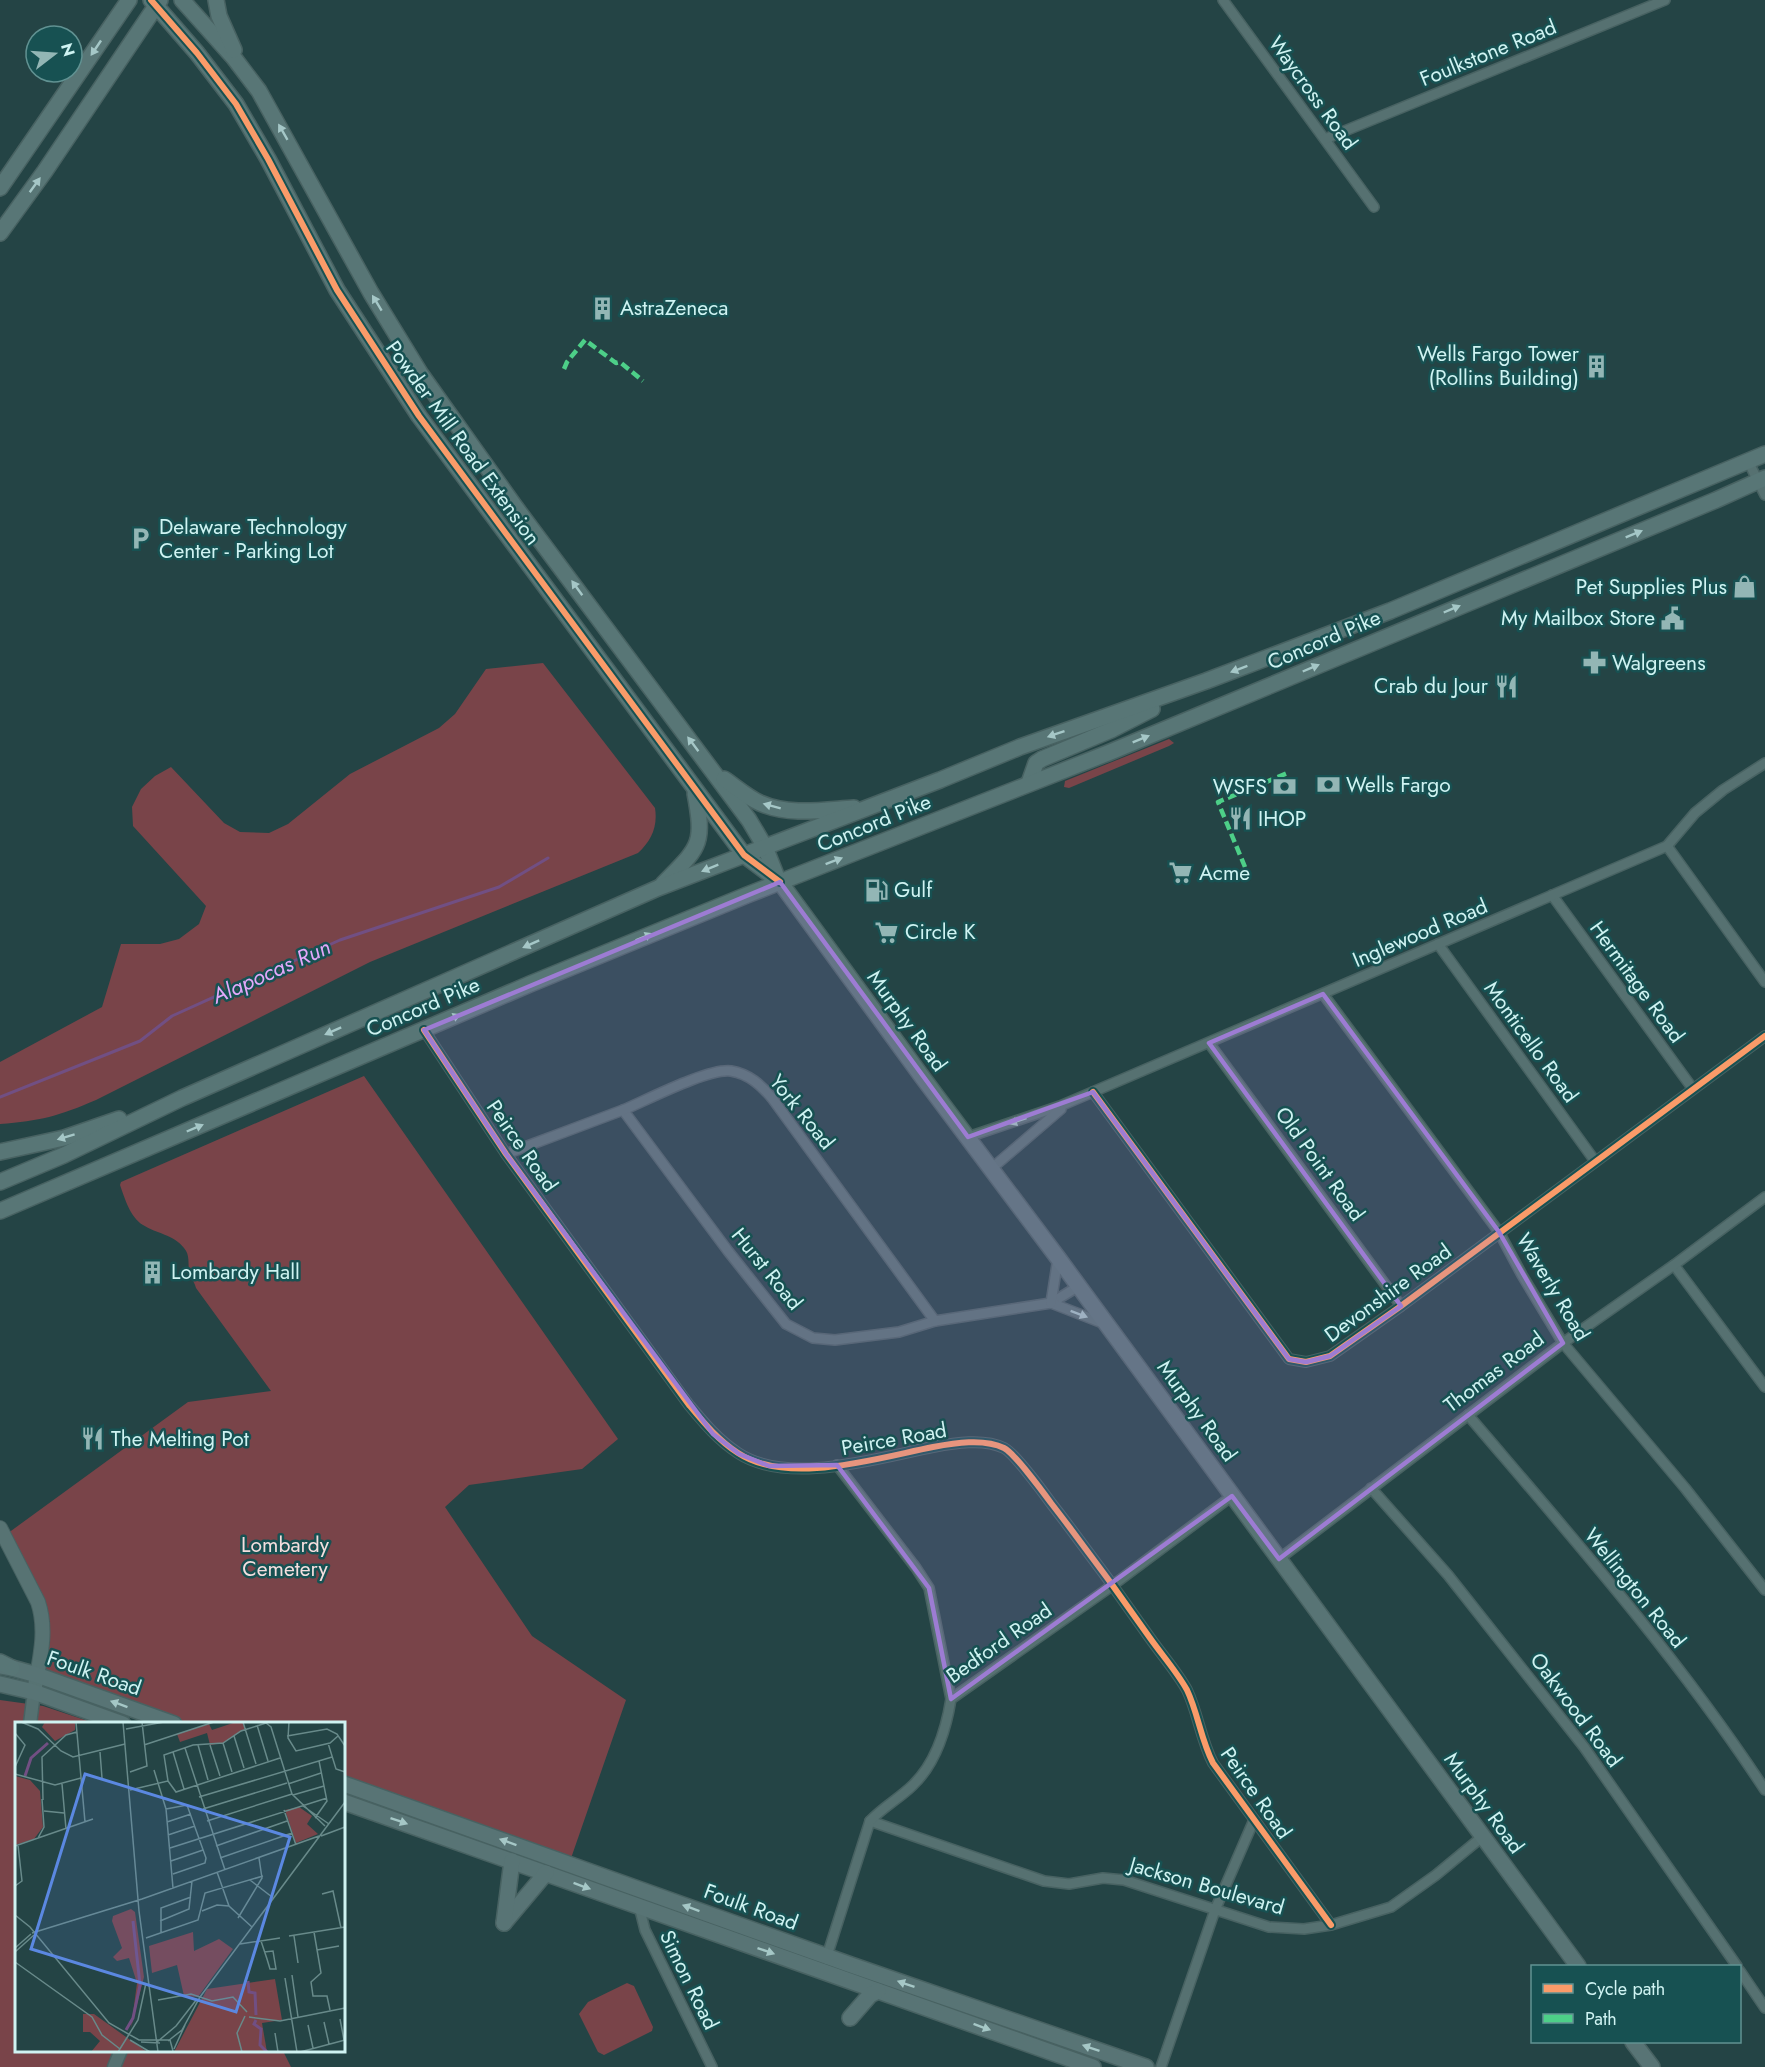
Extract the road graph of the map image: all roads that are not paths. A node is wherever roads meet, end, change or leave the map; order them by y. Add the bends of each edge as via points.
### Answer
1 (129, 0) edge
2 (182, 0) edge
3 (216, 0) edge
4 (1223, 0) edge
5 (1665, 0) edge
6 (156, 2) edge
7 (259, 91) junction
8 (1325, 139) junction
9 (0, 188) edge
10 (1374, 207) dead end
11 (0, 232) edge
12 (1765, 453) edge
13 (1748, 461) junction
14 (1763, 484) edge
15 (1206, 681) junction
16 (1765, 764) edge
17 (715, 773) junction
18 (1029, 783) junction
19 (694, 787) junction
20 (872, 806) junction
21 (1668, 846) junction
22 (765, 847) junction
23 (744, 855) junction
24 (780, 882) junction
25 (658, 888) junction
26 (1552, 895) junction
27 (1438, 944) junction
28 (1765, 982) edge
29 (1323, 994) junction
30 (424, 1030) junction
31 (1765, 1036) edge
32 (1209, 1043) junction
33 (1693, 1089) junction
34 (1093, 1092) junction
35 (182, 1098) junction
36 (1068, 1103) junction
37 (623, 1110) junction
38 (968, 1137) junction
39 (0, 1152) edge
40 (506, 1154) junction
41 (1595, 1161) junction
42 (992, 1169) junction
43 (0, 1182) edge
44 (1765, 1197) edge
45 (0, 1211) edge
46 (1499, 1233) junction
47 (1058, 1258) junction
48 (1674, 1265) junction
49 (1079, 1286) junction
50 (1051, 1303) junction
51 (1401, 1306) junction
52 (935, 1321) junction
53 (1107, 1325) junction
54 (1563, 1342) junction
55 (1765, 1387) edge
56 (1468, 1415) junction
57 (837, 1465) junction
58 (1371, 1488) junction
59 (1232, 1496) junction
60 (0, 1528) edge
61 (1279, 1559) junction
62 (1113, 1585) junction
63 (1765, 1590) edge
64 (4, 1665) edge
65 (37, 1675) junction
66 (0, 1684) edge
67 (34, 1692) junction
68 (951, 1700) junction
69 (30, 1722) edge
70 (117, 1722) edge
71 (168, 1722) edge
72 (345, 1784) edge
73 (1765, 1790) edge
74 (345, 1802) edge
75 (433, 1816) junction
76 (1254, 1820) junction
77 (870, 1821) junction
78 (428, 1831) junction
79 (1482, 1837) junction
80 (512, 1861) junction
81 (546, 1873) junction
82 (639, 1906) junction
83 (1215, 1910) junction
84 (1331, 1925) junction
85 (825, 1956) junction
86 (1577, 1965) edge
87 (1736, 1965) edge
88 (1741, 1972) edge
89 (827, 1973) junction
90 (878, 1991) junction
91 (1765, 2008) edge
92 (850, 2018) dead end
93 (1634, 2043) edge
94 (120, 2052) edge
95 (114, 2067) edge
96 (712, 2067) edge
97 (1093, 2067) edge
98 (1146, 2067) edge
99 (1161, 2067) edge
100 (1652, 2067) edge

1 -> 9 highway
2 - 7 highway, Powder Mill Road Extension
3 - 7 highway via 233,48
4 - 8 street, Waycross Road
5 - 8 street, Foulkstone Road
11 -> 6 highway via 45,171
6 - 19 highway, Powder Mill Road Extension via 236,104 337,290 419,416
17 -> 7 highway, Powder Mill Road Extension via 516,508 420,372 365,284
8 - 10 street, Waycross Road
12 - 13 highway, Concord Pike
13 - 14 street
13 -> 15 highway, Concord Pike via 1390,611
18 -> 14 highway, Concord Pike
15 - 18 highway via 1110,730 1042,759 1036,763
15 -> 20 highway, Concord Pike via 1020,747
16 - 21 street, Inglewood Road via 1695,813
20 -> 17 highway via 792,811 750,798
17 - 22 highway, Powder Mill Road Extension
24 -> 18 highway, Concord Pike
19 - 23 highway, Powder Mill Road Extension
19 - 25 highway via 699,839 691,855
20 - 22 highway, Concord Pike
21 - 26 street, Inglewood Road
21 - 28 street
22 - 23 highway, Concord Pike
22 - 24 highway, Powder Mill Road Extension
23 - 24 highway, Powder Mill Road Extension
23 -> 25 highway, Concord Pike
30 -> 24 highway, Concord Pike
24 - 38 main road, Murphy Road
25 -> 35 highway, Concord Pike
26 - 27 street, Inglewood Road
26 - 33 street, Hermitage Road
27 - 29 street, Inglewood Road
27 - 41 street, Monticello Road
29 - 32 street, Inglewood Road
29 - 46 street, Waverly Road
30 - 40 street, Peirce Road
45 -> 30 highway, Concord Pike
31 - 33 street, Devonshire Road
32 - 34 street, Inglewood Road
32 - 51 street, Old Point Road
33 - 41 street, Devonshire Road
34 - 36 street, Inglewood Road
34 - 51 street, Devonshire Road via 1289,1359 1306,1362 1330,1356
35 -> 39 highway via 64,1138
35 - 43 highway, Concord Pike
36 -> 38 street, Inglewood Road
36 - 42 street, Inglewood Road
37 - 40 street, York Road
37 - 52 street, Hurst Road via 786,1324 813,1338 835,1340 898,1332
37 - 52 street, York Road via 714,1072 731,1071 749,1077 760,1085
38 - 42 main road, Murphy Road
40 - 57 street, Peirce Road via 713,1434 740,1454 769,1466 803,1469
41 - 46 street, Devonshire Road
42 - 47 main road, Murphy Road
44 - 48 street, Thomas Road
46 - 51 street, Devonshire Road
46 - 54 street, Waverly Road
47 - 49 main road, Murphy Road
47 - 50 street
48 - 54 street, Thomas Road
48 - 55 street
49 - 50 street, Hurst Road
49 - 53 main road, Murphy Road
50 - 52 street, Hurst Road
50 -> 53 street
53 - 59 main road, Murphy Road
54 - 56 street, Thomas Road
54 - 63 street, Waverly Road
56 - 58 street, Thomas Road
56 - 73 street, Wellington Road via 1585,1552 1694,1690
57 - 62 street, Peirce Road via 945,1445 985,1442 1006,1448
57 - 68 street via 929,1588
58 - 61 street, Thomas Road
58 - 87 street, Oakwood Road via 1448,1575 1584,1747
59 - 61 main road, Murphy Road
59 - 62 street, Bedford Road
60 - 65 main road via 42,1615
61 - 79 main road, Murphy Road
62 - 68 street, Bedford Road
62 - 76 street, Peirce Road via 1186,1689 1213,1763
64 - 65 main road, Foulk Road
65 - 67 main road
71 -> 65 main road, Foulk Road
66 - 67 main road, Foulk Road
67 - 69 street
67 - 70 main road, Foulk Road
68 - 77 street, Bedford Road via 934,1759 914,1785
72 - 75 main road, Foulk Road
74 -> 78 main road, Foulk Road
75 - 78 street
85 -> 75 main road, Foulk Road
76 - 83 street
76 - 84 street, Peirce Road
77 - 83 street, Jackson Boulevard via 1044,1881 1069,1884 1103,1878 1124,1880
77 - 85 street, Bedford Road
78 - 80 main road, Foulk Road
79 - 84 street, Jackson Boulevard via 1391,1907
79 - 86 main road, Murphy Road
80 - 81 main road, Foulk Road
80 - 81 main road via 504,1923
81 -> 82 main road, Foulk Road
82 -> 89 main road, Foulk Road
82 - 96 street, Simon Road via 645,1930
83 - 84 street, Jackson Boulevard via 1269,1927 1304,1929
83 - 99 street
85 - 89 street, Bedford Road
98 -> 85 main road, Foulk Road
88 - 91 street
89 - 90 main road, Foulk Road
90 - 92 main road
90 -> 97 main road, Foulk Road
93 - 100 main road
94 - 95 street

